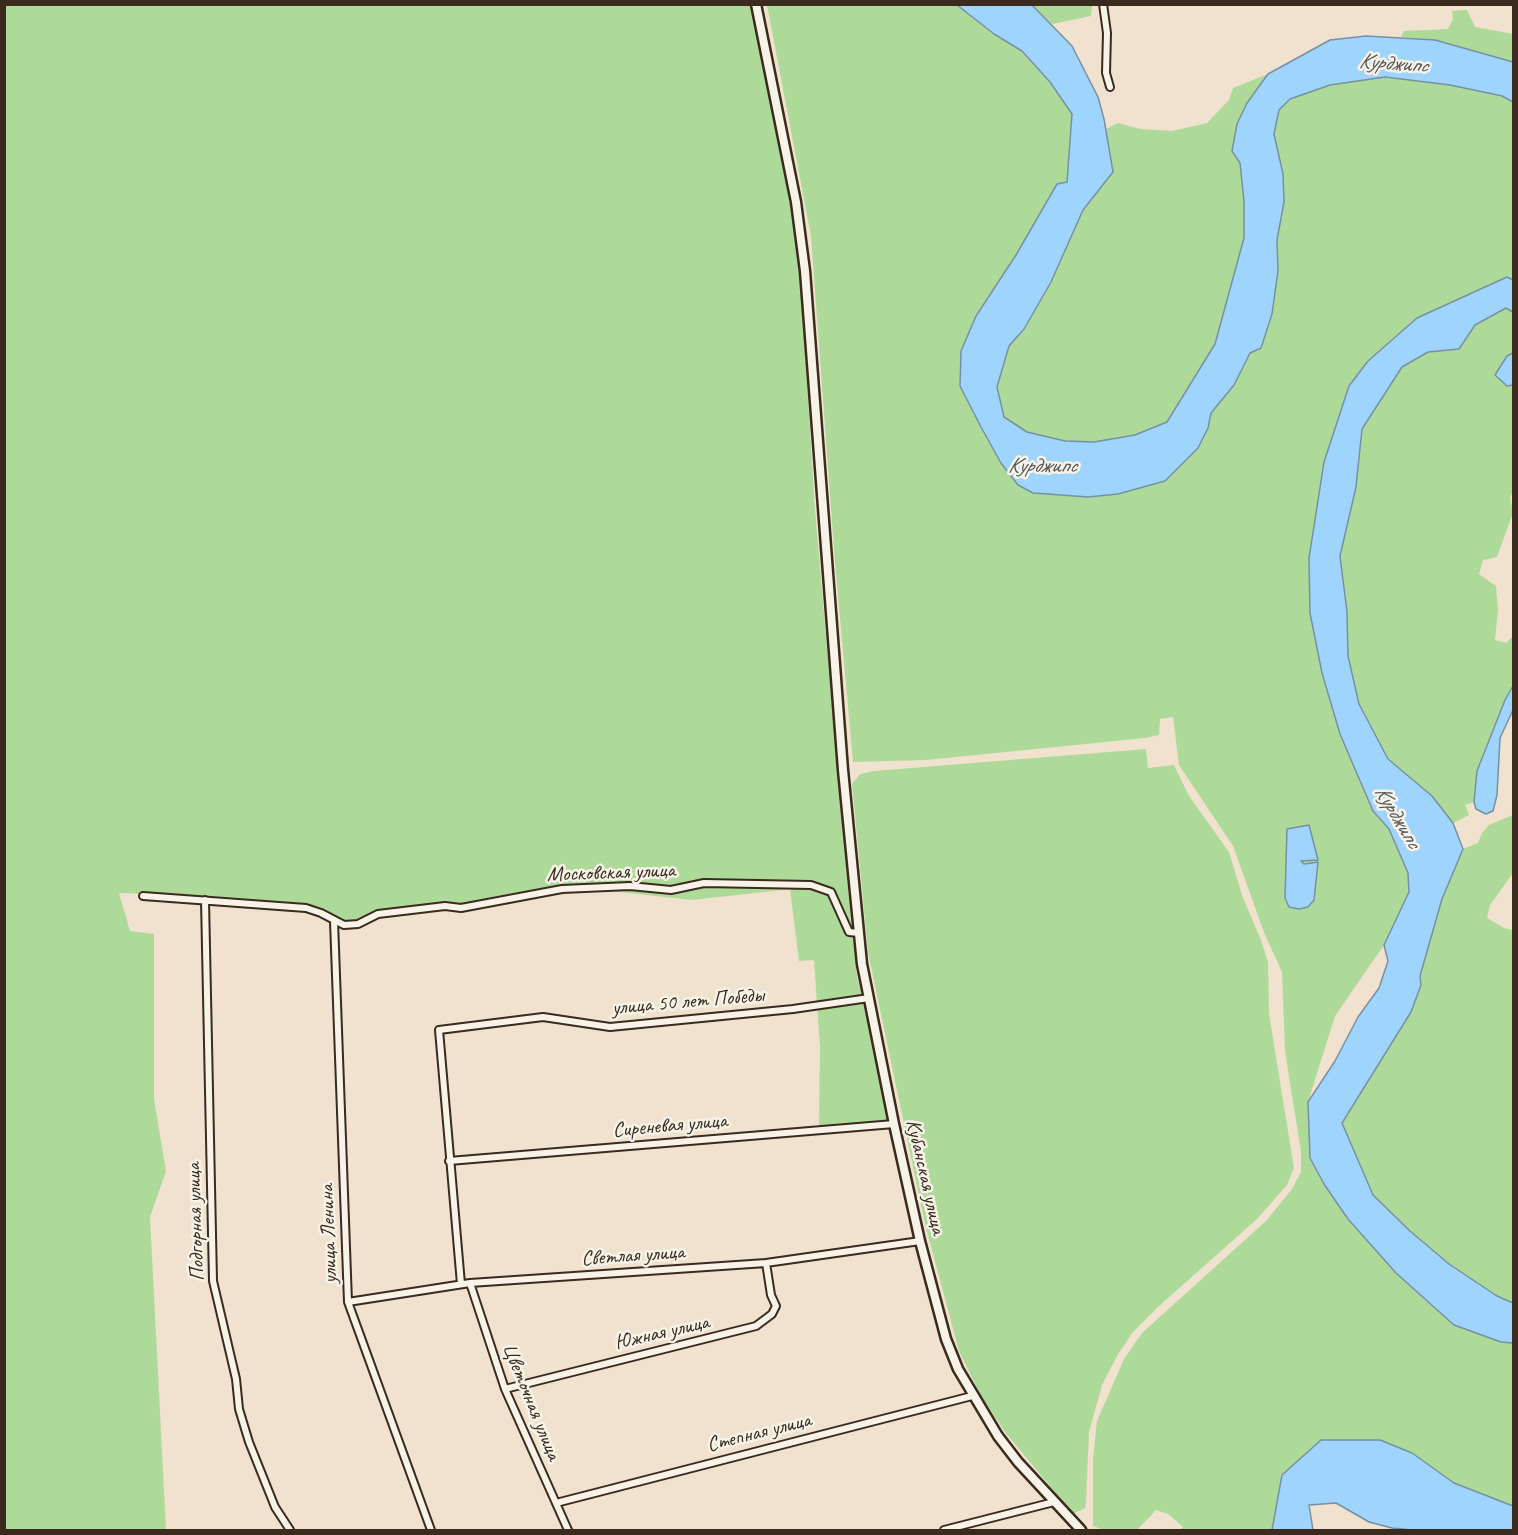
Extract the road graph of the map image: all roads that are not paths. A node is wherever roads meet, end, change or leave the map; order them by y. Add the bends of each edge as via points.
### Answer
1 (756, 4) edge
2 (1103, 4) edge
3 (1110, 87) dead end
4 (143, 896) dead end
5 (205, 900) junction
6 (334, 921) junction
7 (859, 933) junction
8 (869, 998) junction
9 (894, 1124) junction
10 (449, 1161) junction
11 (920, 1241) junction
12 (766, 1263) junction
13 (470, 1283) junction
14 (461, 1284) junction
15 (348, 1302) junction
16 (505, 1389) junction
17 (972, 1396) junction
18 (1054, 1502) junction
19 (556, 1503) junction
20 (290, 1530) edge
21 (431, 1530) edge
22 (567, 1530) edge
23 (944, 1530) edge
24 (1081, 1530) edge

1 - 7 main road, Кубанская улица via 796,202 805,272
2 - 3 street
4 - 5 street
5 - 6 street via 306,908
5 - 20 street, Подгорная улица via 213,1281 249,1442 275,1507
6 - 7 street, Московская улица via 358,924 378,914 445,906 461,908 562,889 630,886 671,890 704,883 811,885 831,892 849,932
6 - 15 street, улица Ленина
7 - 8 main road, Кубанская улица
8 - 9 main road, Кубанская улица
8 - 10 street, улица 50 лет Победы via 610,1027 543,1017 439,1030
9 - 10 street, Сиреневая улица
9 - 11 main road, Кубанская улица
10 - 14 street
11 - 12 street, Светлая улица
11 - 17 main road, Кубанская улица via 946,1339
12 - 13 street, Светлая улица
12 - 16 street, Южная улица via 776,1306 756,1326
13 - 14 street, Светлая улица
13 - 16 street, Цветочная улица
14 - 15 street, Светлая улица
15 - 21 street, улица Ленина
16 - 19 street, Цветочная улица
17 - 18 main road, Кубанская улица via 1018,1462
17 - 19 street, Степная улица
18 - 23 street
18 - 24 main road, Кубанская улица
19 - 22 street, Цветочная улица

